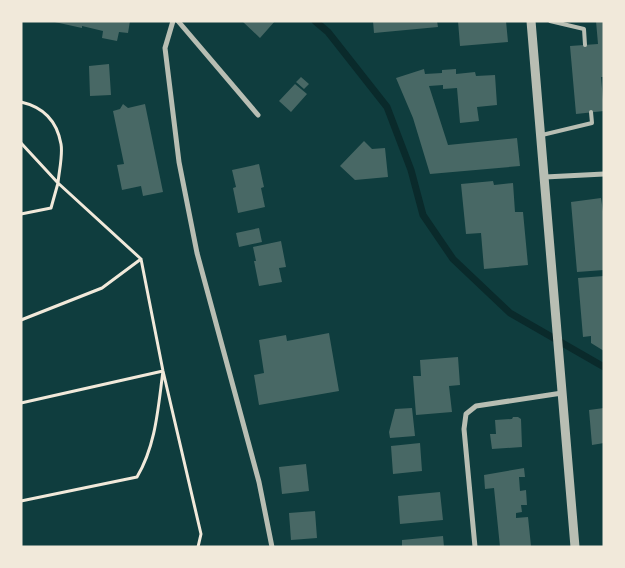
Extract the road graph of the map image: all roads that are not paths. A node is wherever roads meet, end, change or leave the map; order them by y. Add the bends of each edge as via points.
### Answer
1 (173, 21) edge
2 (178, 21) edge
3 (532, 21) edge
4 (550, 21) edge
5 (585, 45) dead end
6 (591, 112) dead end
7 (258, 115) dead end
8 (542, 135) junction
9 (604, 174) edge
10 (545, 177) junction
11 (562, 393) junction
12 (272, 547) edge
13 (475, 547) edge
14 (575, 547) edge

1 - 12 street via 166,48 179,162 197,253 259,482
2 - 7 street
3 - 8 street
4 - 5 lane via 584,29
6 - 8 lane via 592,123
8 - 10 street
9 - 10 street
10 - 11 street
11 - 13 street via 476,406 466,414 464,429
11 - 14 street

